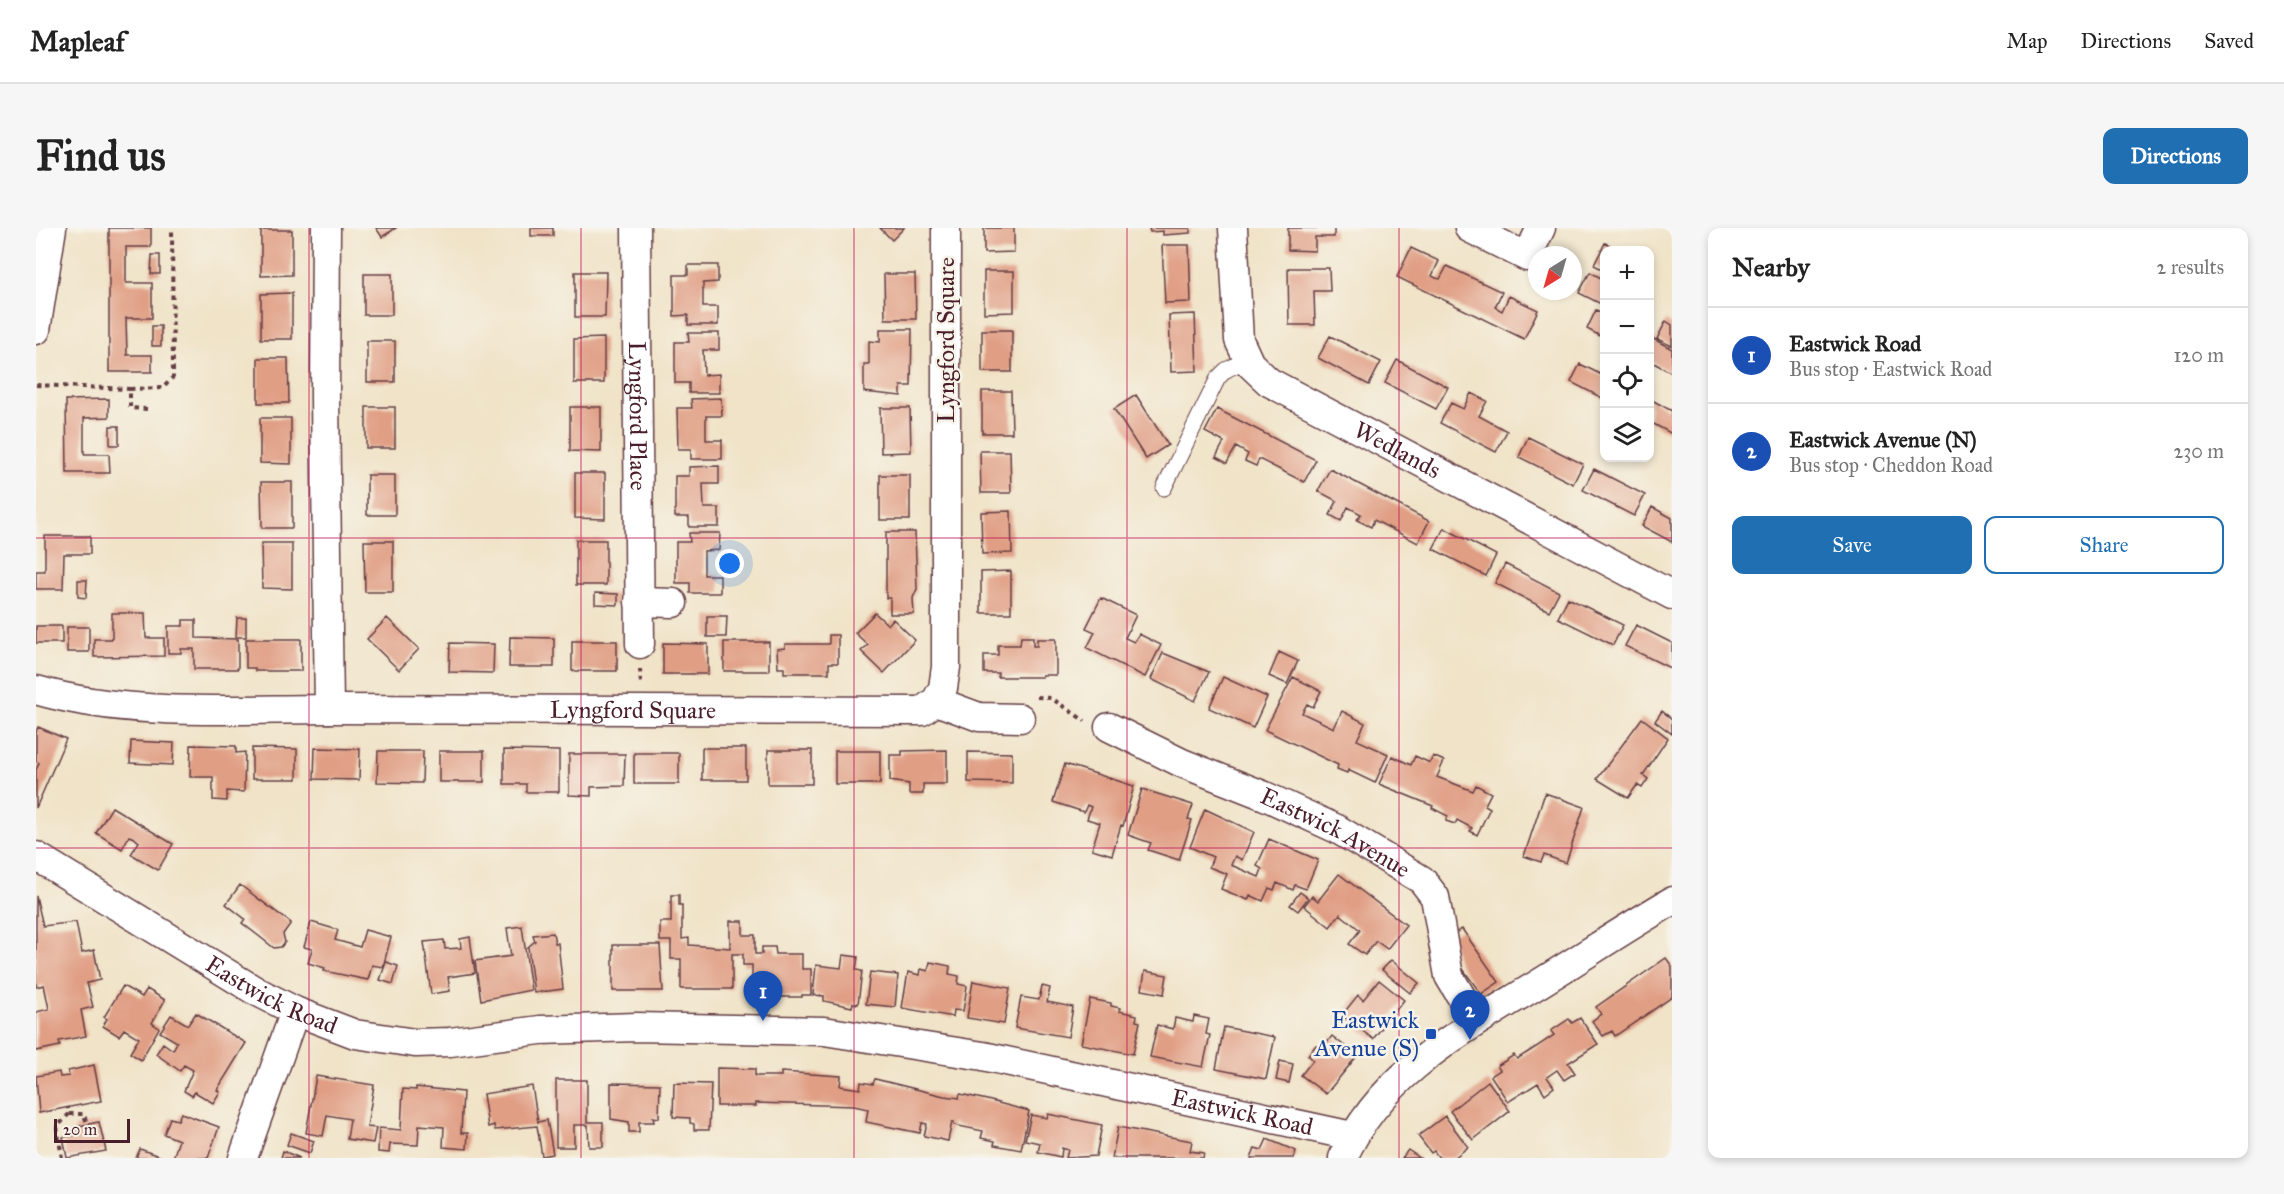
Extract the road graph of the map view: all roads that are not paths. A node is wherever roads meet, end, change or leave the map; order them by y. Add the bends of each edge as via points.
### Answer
1 (52, 228) edge
2 (326, 228) edge
3 (636, 228) edge
4 (946, 228) edge
5 (1233, 228) edge
6 (1469, 228) edge
7 (1541, 228) edge
8 (1536, 246) edge
9 (1528, 257) edge
10 (36, 330) edge
11 (1248, 358) junction
12 (1164, 488) dead end
13 (1672, 595) edge
14 (639, 602) junction
15 (673, 603) dead end
16 (640, 644) road end
17 (36, 690) edge
18 (936, 702) junction
19 (329, 709) junction
20 (1017, 718) road end
21 (1109, 727) road end
22 (36, 856) edge
23 (1672, 901) edge
24 (295, 1011) junction
25 (1475, 1020) junction
26 (1347, 1147) edge
27 (243, 1158) edge

1 - 10 street
2 - 19 street
3 - 14 street, Lyngford Place
4 - 18 street, Lyngford Square via 947,624 946,667
5 - 11 street, Wedlands via 1239,340
6 - 9 street
7 - 8 street
11 - 12 lane via 1218,378
11 - 13 street, Wedlands via 1269,382
14 - 15 street
14 - 16 street, Lyngford Place
17 - 19 street, Lyngford Square via 95,702 190,710
18 - 19 street, Lyngford Square via 922,711
18 - 20 street via 979,717
21 - 25 street, Eastwick Avenue via 1182,763 1337,829 1422,880 1435,897 1449,976
22 - 24 street, Eastwick Road
23 - 25 street
24 - 26 street, Eastwick Road via 355,1034 416,1043 540,1030 638,1027 824,1031 994,1058
24 - 27 street
25 - 26 street via 1402,1075 1382,1096

